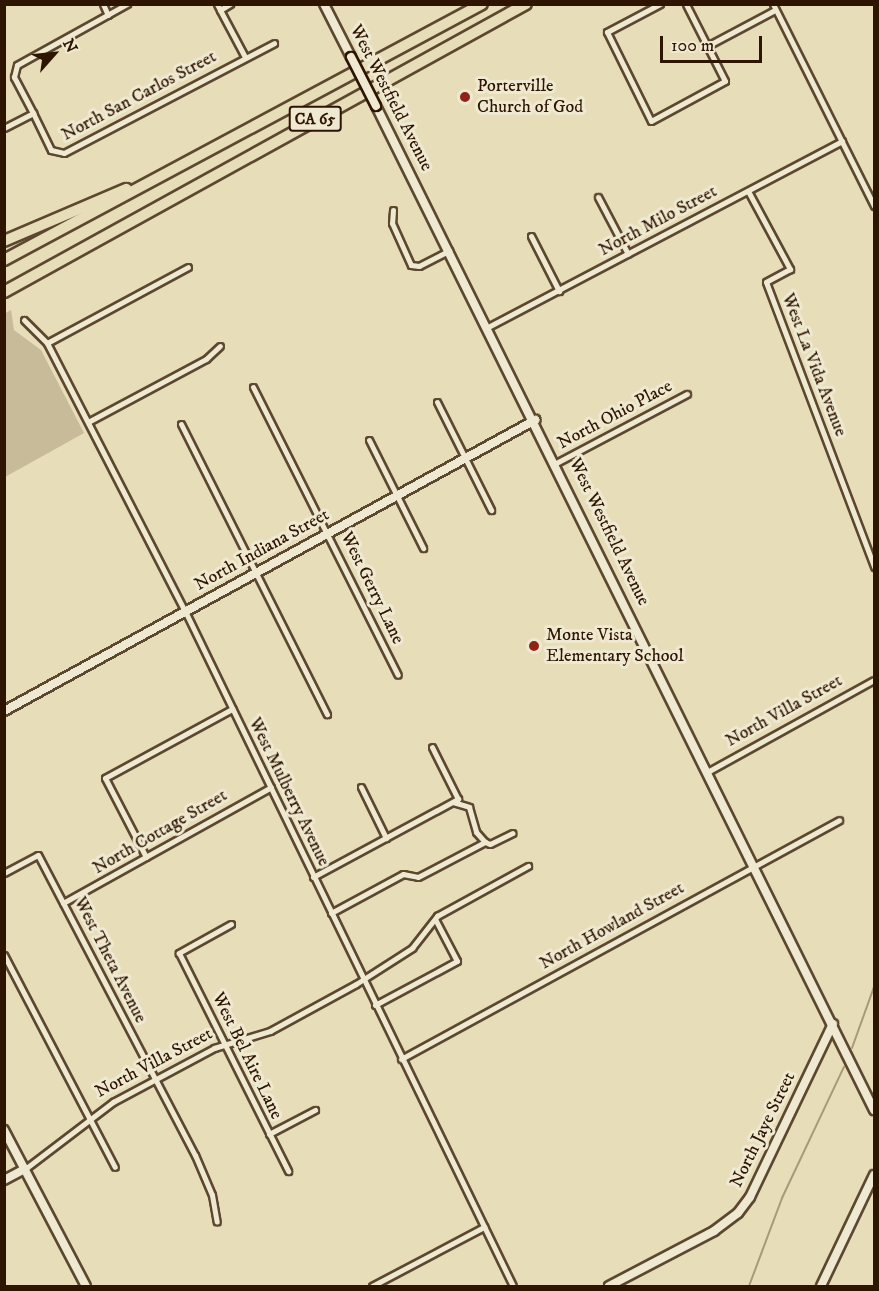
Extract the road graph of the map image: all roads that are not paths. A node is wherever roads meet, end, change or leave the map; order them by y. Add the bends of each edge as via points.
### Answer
1 (103, 4) edge
2 (127, 4) edge
3 (230, 4) edge
4 (324, 4) edge
5 (482, 4) edge
6 (526, 4) edge
7 (660, 4) edge
8 (686, 4) edge
9 (218, 7) edge
10 (774, 7) edge
11 (108, 15) junction
12 (273, 43) dead end
13 (707, 46) junction
14 (244, 57) junction
15 (33, 113) junction
16 (4, 128) edge
17 (842, 141) junction
18 (190, 163) junction
19 (748, 191) junction
20 (598, 197) dead end
21 (874, 206) edge
22 (393, 210) dead end
23 (105, 236) junction
24 (531, 236) dead end
25 (4, 241) edge
26 (449, 251) junction
27 (628, 254) junction
28 (4, 260) edge
29 (188, 267) dead end
30 (559, 291) junction
31 (4, 292) edge
32 (4, 300) edge
33 (24, 320) dead end
34 (488, 327) junction
35 (47, 343) junction
36 (220, 346) dead end
37 (253, 387) dead end
38 (687, 394) dead end
39 (437, 402) dead end
40 (535, 420) junction
41 (88, 422) junction
42 (181, 424) dead end
43 (369, 440) dead end
44 (465, 458) junction
45 (556, 463) junction
46 (397, 495) junction
47 (491, 510) dead end
48 (328, 533) junction
49 (423, 548) dead end
50 (874, 567) edge
51 (257, 572) junction
52 (185, 611) junction
53 (398, 675) dead end
54 (874, 680) edge
55 (232, 709) junction
56 (4, 711) edge
57 (327, 714) dead end
58 (432, 747) dead end
59 (709, 771) junction
60 (271, 787) junction
61 (361, 787) dead end
62 (455, 800) junction
63 (839, 820) dead end
64 (513, 833) dead end
65 (386, 838) junction
66 (485, 842) junction
67 (146, 857) junction
68 (755, 865) junction
69 (528, 866) dead end
70 (4, 873) edge
71 (313, 877) junction
72 (63, 903) junction
73 (331, 913) junction
74 (435, 919) junction
75 (231, 924) dead end
76 (4, 955) edge
77 (361, 977) junction
78 (375, 1005) junction
79 (833, 1024) junction
80 (224, 1044) junction
81 (401, 1059) junction
82 (154, 1080) junction
83 (315, 1110) dead end
84 (874, 1110) edge
85 (89, 1119) junction
86 (4, 1130) edge
87 (269, 1134) junction
88 (115, 1167) dead end
89 (25, 1169) junction
90 (288, 1171) dead end
91 (874, 1175) edge
92 (4, 1180) edge
93 (217, 1222) dead end
94 (483, 1227) junction
95 (86, 1287) edge
96 (372, 1287) edge
97 (513, 1287) edge
98 (609, 1287) edge
99 (821, 1287) edge

1 - 11 street
2 - 11 street
3 - 9 street
4 - 26 street, West Westfield Avenue, bridge
5 - 18 highway, CA 65
6 - 23 highway, CA 65
7 - 13 street via 607,32 651,121 725,81
8 - 13 street
9 - 14 street, North San Carlos Street
10 - 13 street
10 - 17 street
11 - 15 street via 14,69
12 - 14 street, North San Carlos Street
14 - 15 street, North San Carlos Street via 64,153 51,150
15 - 16 street
17 - 19 street, North Milo Street
17 - 21 street
18 - 25 highway
18 - 28 highway, CA 65
19 - 27 street, North Milo Street
19 - 50 street, West La Vida Avenue via 790,270 766,282
20 - 27 street
22 - 26 street via 392,223 411,265 419,266
23 - 31 highway, CA 65
23 - 32 highway
24 - 30 street
26 - 34 street, West Westfield Avenue
27 - 30 street, North Milo Street
29 - 35 street
30 - 34 street, North Milo Street
33 - 35 street, West Mulberry Avenue
34 - 40 street, West Westfield Avenue
35 - 41 street, West Mulberry Avenue
36 - 41 street via 206,359
37 - 48 street, West Gerry Lane
38 - 45 street, North Ohio Place
39 - 44 street
40 - 44 street, North Indiana Street
40 - 45 street, West Westfield Avenue
41 - 52 street, West Mulberry Avenue
42 - 51 street
43 - 46 street
44 - 46 street, North Indiana Street
44 - 47 street
45 - 59 street, West Westfield Avenue
46 - 48 street, North Indiana Street
46 - 49 street
48 - 51 street, North Indiana Street
48 - 53 street, West Gerry Lane
51 - 52 street, North Indiana Street
51 - 57 street
52 - 55 street, West Mulberry Avenue
52 - 56 street, North Indiana Street
54 - 59 street, North Villa Street
55 - 60 street, West Mulberry Avenue
55 - 67 street via 105,778
58 - 62 street
59 - 68 street, West Westfield Avenue
60 - 67 street, North Cottage Street
60 - 71 street, West Mulberry Avenue
61 - 65 street
62 - 65 street
62 - 66 street via 469,807 476,832
63 - 68 street, North Howland Street
64 - 66 street via 490,844
65 - 71 street
66 - 73 street via 418,877 403,874
67 - 72 street, North Cottage Street
68 - 79 street, West Westfield Avenue
68 - 81 street, North Howland Street
69 - 74 street
70 - 72 street, West Theta Avenue via 38,855
71 - 73 street, West Mulberry Avenue
72 - 82 street, West Theta Avenue
73 - 77 street, West Mulberry Avenue
74 - 77 street, North Villa Street via 412,948
74 - 78 street via 457,961
75 - 80 street, West Bel Aire Lane via 179,953
76 - 85 street
77 - 78 street, West Mulberry Avenue
77 - 80 street, North Villa Street via 356,984 270,1031
78 - 81 street, West Mulberry Avenue
79 - 84 street, West Westfield Avenue
79 - 98 street, North Jaye Street via 750,1197 738,1213
80 - 82 street, North Villa Street
80 - 87 street, West Bel Aire Lane
81 - 94 street, West Mulberry Avenue
82 - 85 street, North Villa Street
82 - 93 street, West Theta Avenue via 205,1174
83 - 87 street
85 - 88 street
85 - 89 street, North Villa Street via 61,1146
86 - 89 street
87 - 90 street, West Bel Aire Lane
89 - 92 street, North Villa Street
89 - 95 street
91 - 99 street
94 - 96 street
94 - 97 street, West Mulberry Avenue

